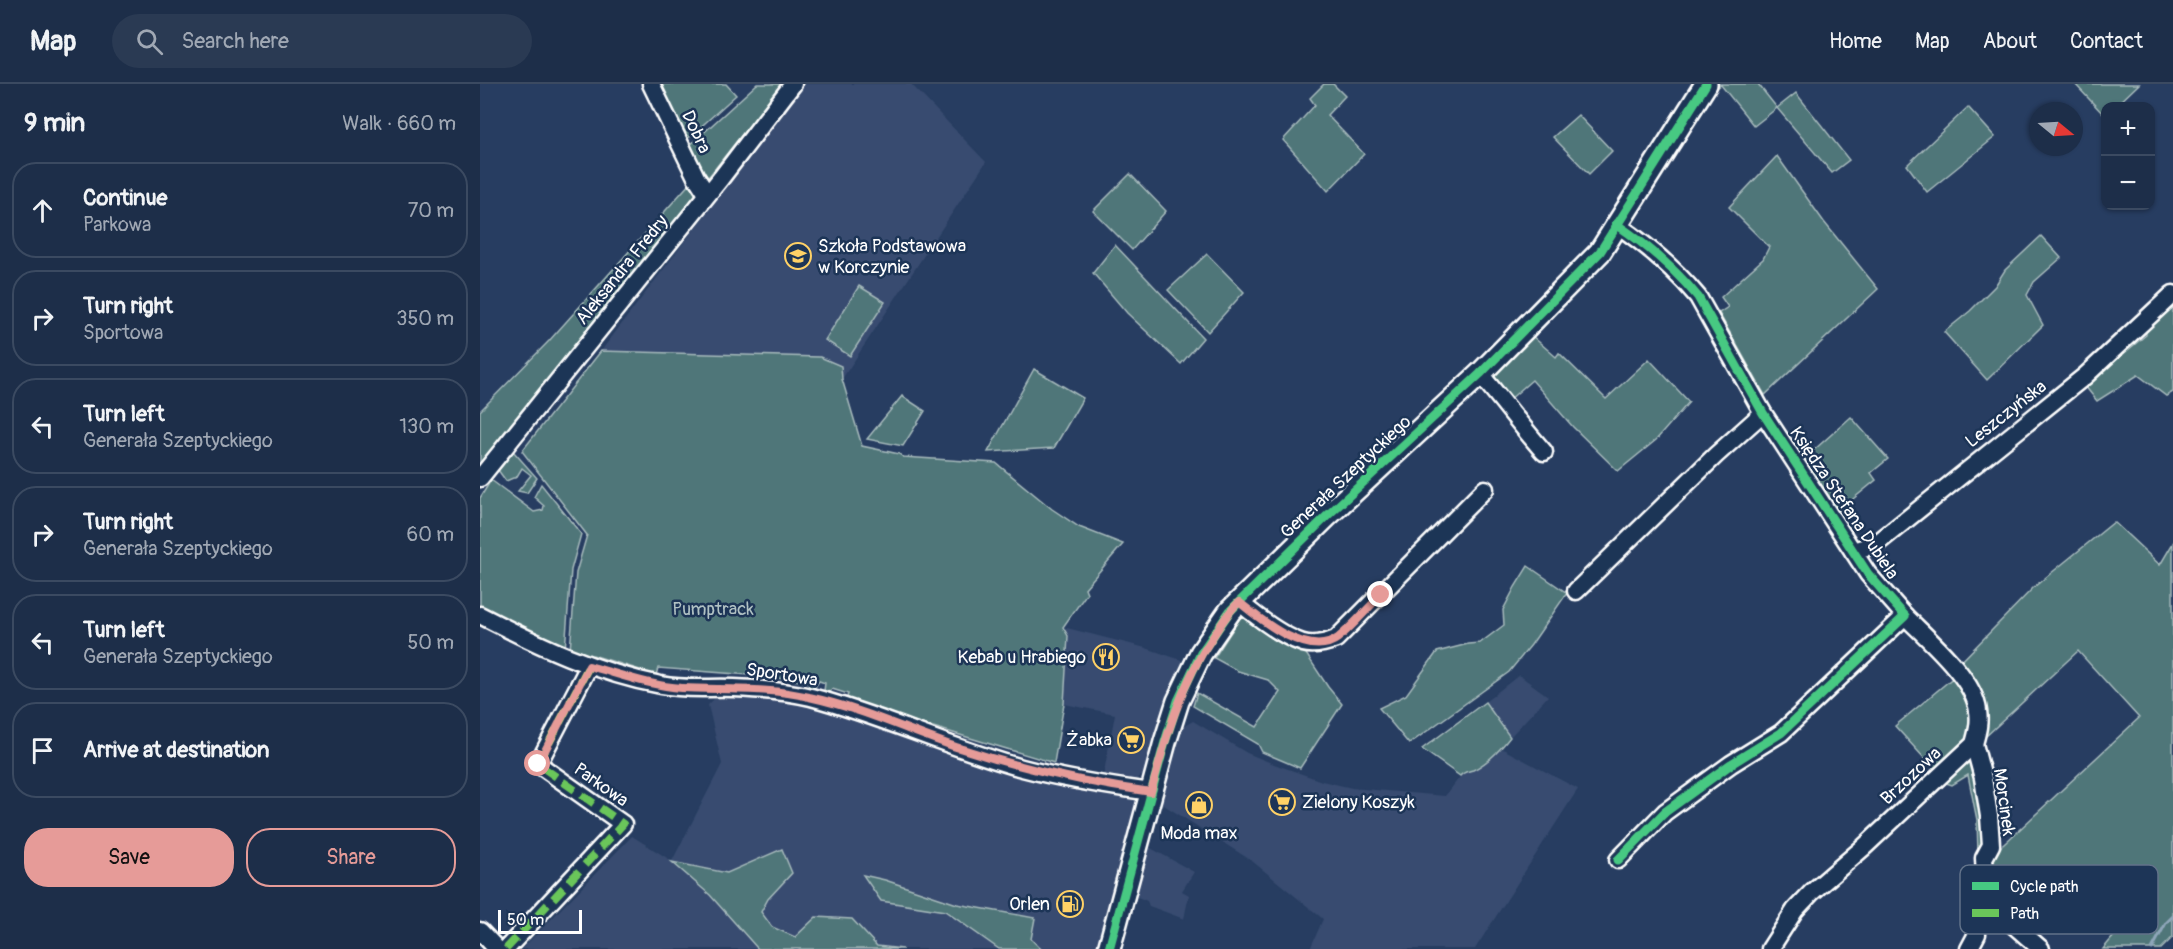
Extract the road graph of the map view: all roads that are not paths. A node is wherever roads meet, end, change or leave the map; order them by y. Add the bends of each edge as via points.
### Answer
1 (651, 84) edge
2 (793, 84) edge
3 (1706, 84) edge
4 (707, 194) junction
5 (1616, 224) junction
6 (2173, 294) edge
7 (1480, 374) junction
8 (1763, 413) junction
9 (1544, 452) dead end
10 (480, 478) edge
11 (1485, 489) dead end
12 (1853, 551) junction
13 (1576, 591) dead end
14 (1239, 602) junction
15 (480, 615) edge
16 (1905, 615) junction
17 (589, 666) junction
18 (1974, 744) junction
19 (1151, 792) junction
20 (1618, 860) dead end
21 (1984, 865) edge
22 (480, 931) edge
23 (2023, 934) edge
24 (497, 949) edge
25 (506, 949) edge
26 (1109, 949) edge
27 (1770, 949) edge
28 (2041, 949) edge

1 - 4 street, Dobra
2 - 4 street, Aleksandra Fredry
3 - 5 main road, Generała Szeptyckiego
4 - 10 street, Aleksandra Fredry
5 - 7 main road, Generała Szeptyckiego via 1600,252
5 - 8 street, Księdza Stefana Dubiela via 1647,246 1698,297
6 - 12 street, Leszczyńska via 2085,376 1876,544
7 - 9 street
7 - 14 main road, Generała Szeptyckiego
8 - 12 street, Księdza Stefana Dubiela
8 - 13 street
11 - 14 street via 1336,639 1304,644
12 - 16 street, Księdza Stefana Dubiela
14 - 19 main road, Generała Szeptyckiego via 1201,653 1178,701
15 - 17 street, Sportowa
16 - 18 street via 1950,660 1969,688 1978,709 1979,727
16 - 20 street via 1781,733 1665,812
17 - 19 street, Sportowa via 661,685 808,696 1023,768
17 - 25 street, Parkowa via 538,764 622,824
18 - 21 street, Morcinek via 1989,816 1991,845
18 - 27 street, Brzozowa via 1812,892
19 - 26 main road, Generała Szeptyckiego
22 - 24 street
23 - 28 street, Morcinek

